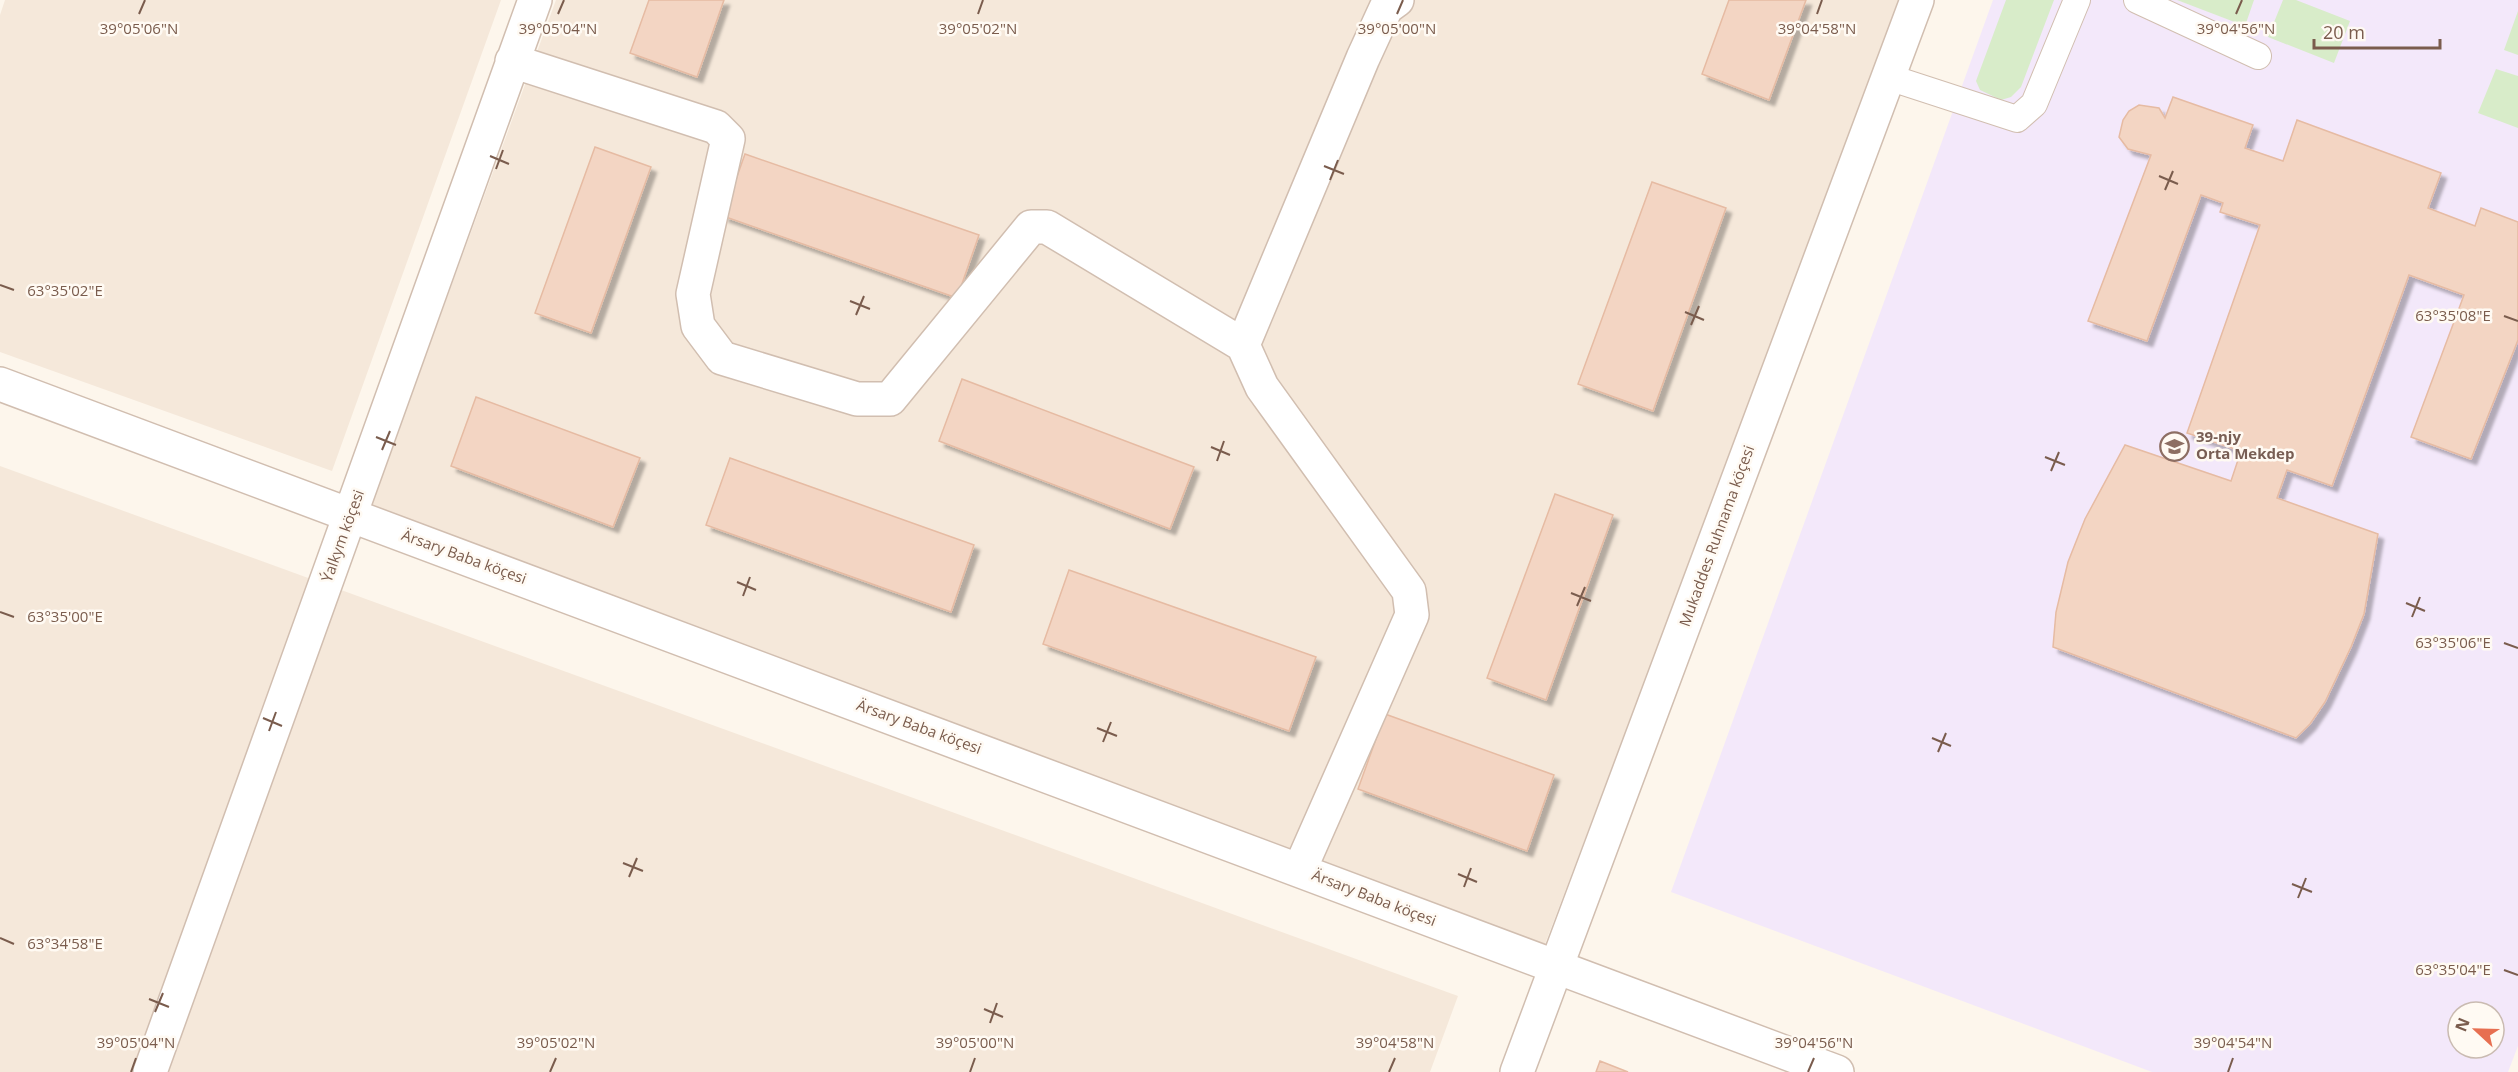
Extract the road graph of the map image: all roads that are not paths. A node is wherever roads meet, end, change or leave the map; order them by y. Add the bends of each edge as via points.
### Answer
1 (535, 0) edge
2 (1917, 0) edge
3 (2078, 0) edge
4 (2138, 0) edge
5 (1382, 3) edge
6 (2258, 56) dead end
7 (512, 62) junction
8 (1888, 77) junction
9 (1243, 345) junction
10 (0, 384) edge
11 (351, 515) junction
12 (1300, 869) junction
13 (1556, 967) junction
14 (150, 1072) edge
15 (1517, 1072) edge
16 (1837, 1072) edge

1 - 7 street, Ýalkym köçesi
2 - 8 street, Mukaddes Ruhnama köçesi
3 - 8 lane via 2034,105 2017,119
4 - 6 lane
5 - 9 street
7 - 9 street via 716,127 728,139 693,294 699,326 722,358 857,399 890,399 1031,226 1047,227
7 - 11 street, Ýalkym köçesi
8 - 13 street, Mukaddes Ruhnama köçesi
9 - 12 street via 1262,387 1409,591 1412,615
10 - 11 street, Ärsary Baba köçesi
11 - 12 street, Ärsary Baba köçesi
11 - 14 street, Ýalkym köçesi
12 - 13 street, Ärsary Baba köçesi
13 - 15 street, Mukaddes Ruhnama köçesi
13 - 16 street, Ärsary Baba köçesi

